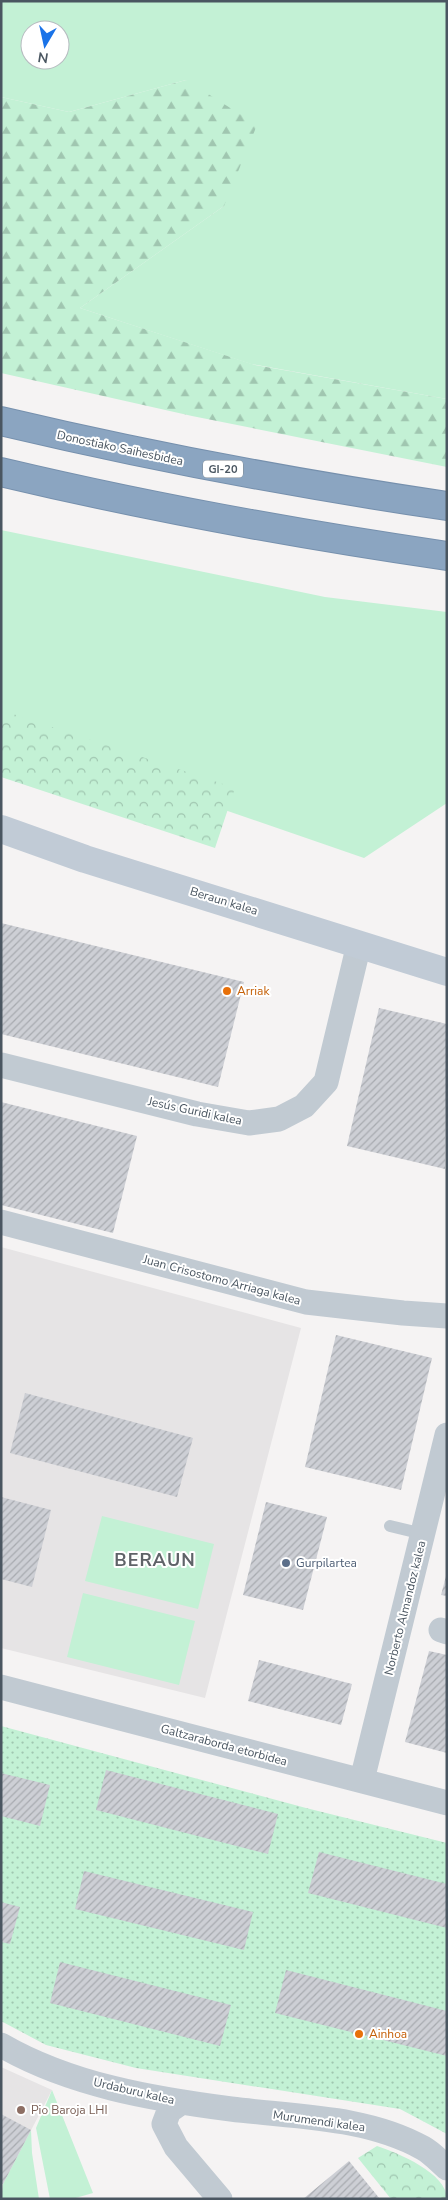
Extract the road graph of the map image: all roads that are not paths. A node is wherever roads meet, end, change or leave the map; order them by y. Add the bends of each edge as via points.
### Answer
1 (1, 422) edge
2 (1, 472) edge
3 (447, 506) edge
4 (447, 556) edge
5 (1, 829) edge
6 (359, 944) junction
7 (447, 972) edge
8 (1, 1065) edge
9 (1, 1222) edge
10 (447, 1316) edge
11 (447, 1435) edge
12 (443, 1465) edge
13 (390, 1526) dead end
14 (423, 1534) junction
15 (1, 1687) edge
16 (362, 1780) junction
17 (447, 1803) edge
18 (1, 2045) edge
19 (182, 2102) junction
20 (447, 2168) edge
21 (220, 2199) edge

1 - 3 highway, Donostiako Saihesbidea / GI-20 via 224,469
2 - 4 highway via 209,517
5 - 6 street, Beraun kalea via 85,859
6 - 7 street, Beraun kalea
6 - 8 street, Jesús Guridi kalea via 326,1082 304,1106 279,1119 249,1123 197,1114
9 - 10 street, Juan Crisostomo Arriaga kalea via 306,1302
11 - 12 street, Norberto Almandoz kalea
12 - 14 street, Norberto Almandoz kalea
13 - 14 lane
14 - 16 street, Norberto Almandoz kalea
15 - 16 street, Galtzaraborda etorbidea
16 - 17 street, Galtzaraborda etorbidea
18 - 19 street, Urdaburu kalea via 52,2069 109,2087
19 - 20 street, Murumendi kalea via 347,2122 386,2132 424,2149
19 - 21 street, Urdaburu kalea via 169,2111 164,2124 176,2147

